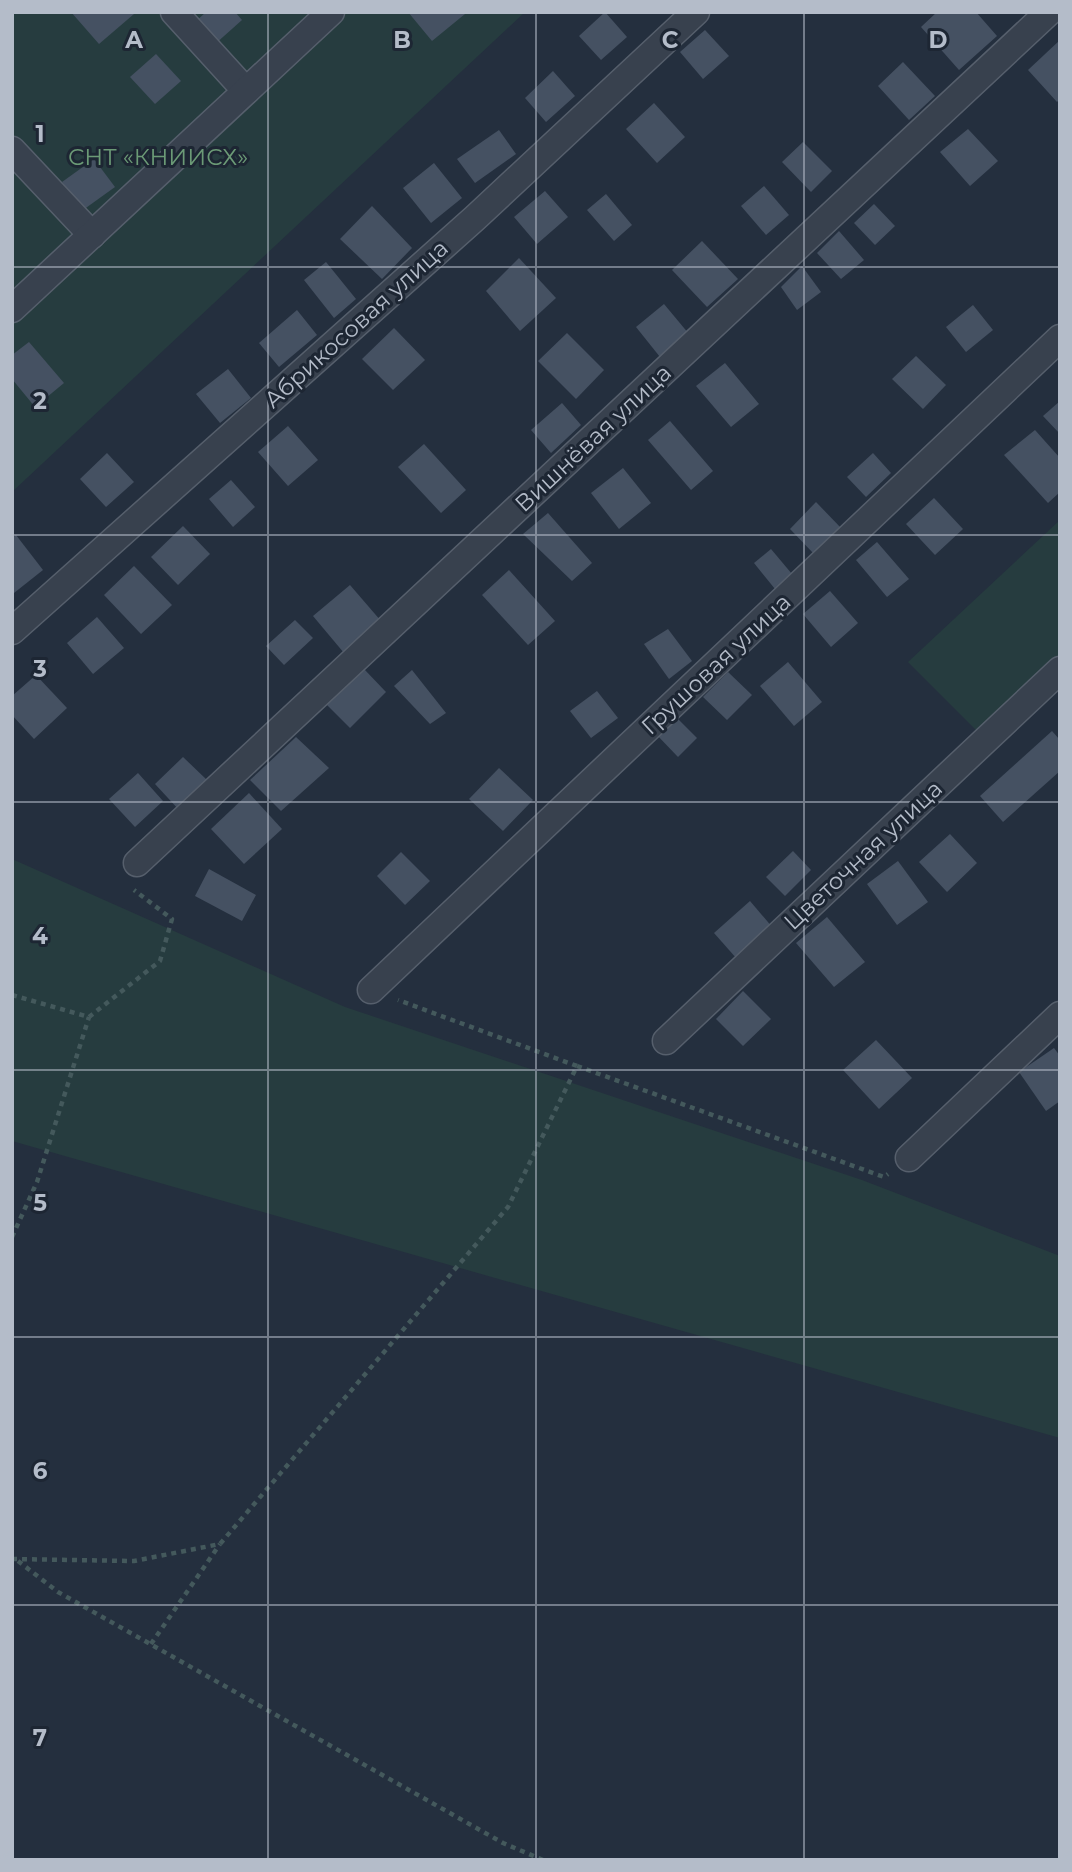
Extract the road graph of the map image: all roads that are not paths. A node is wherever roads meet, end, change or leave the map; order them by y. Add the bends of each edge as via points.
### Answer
1 (174, 12) edge
2 (331, 12) edge
3 (696, 12) edge
4 (1049, 12) edge
5 (246, 91) junction
6 (12, 150) edge
7 (92, 235) junction
8 (12, 309) edge
9 (1060, 338) edge
10 (12, 631) edge
11 (1060, 670) edge
12 (137, 863) road end
13 (372, 990) road end
14 (1060, 1016) edge
15 (666, 1041) dead end
16 (909, 1158) road end

1 - 5 street
2 - 5 street
3 - 10 street, Абрикосовая улица via 475,218
4 - 12 street, Вишнёвая улица
5 - 7 street
6 - 7 street
7 - 8 street
9 - 13 street, Грушовая улица
11 - 15 street, Цветочная улица
14 - 16 street

